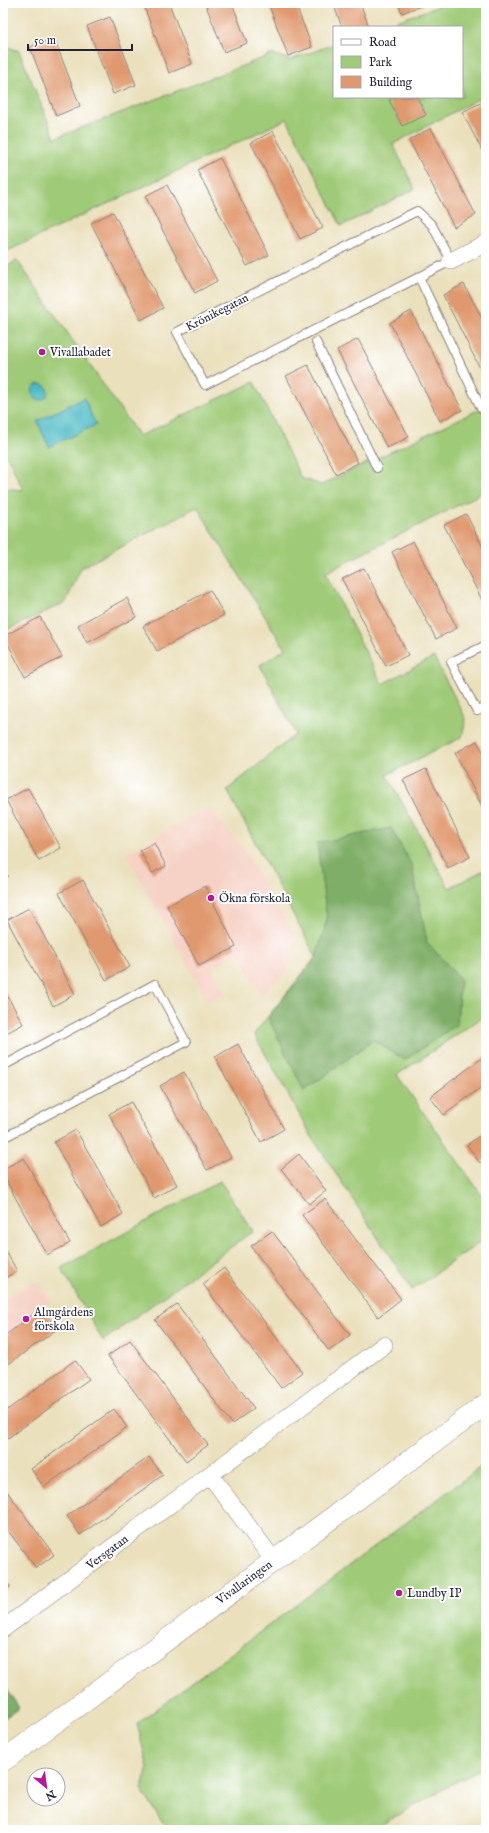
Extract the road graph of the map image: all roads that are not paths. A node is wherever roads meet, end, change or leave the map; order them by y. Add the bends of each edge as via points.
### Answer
1 (486, 243) edge
2 (451, 261) junction
3 (419, 277) junction
4 (316, 342) dead end
5 (481, 408) dead end
6 (376, 468) dead end
7 (486, 645) edge
8 (486, 707) edge
9 (3, 1066) edge
10 (3, 1138) edge
11 (384, 1345) dead end
12 (486, 1404) edge
13 (210, 1475) junction
14 (274, 1560) junction
15 (3, 1629) edge
16 (3, 1761) edge

1 - 2 street, Krönikegatan
2 - 3 lane, Krönikegatan
2 - 3 lane, Krönikegatan via 432,225 417,211 177,332 205,386
3 - 5 lane
4 - 6 lane
7 - 8 lane via 451,662 478,711
9 - 10 lane via 155,984 186,1042
11 - 13 street, Versgatan
12 - 14 street, Vivallaringen
13 - 14 street
13 - 15 street, Versgatan
14 - 16 street, Vivallaringen

